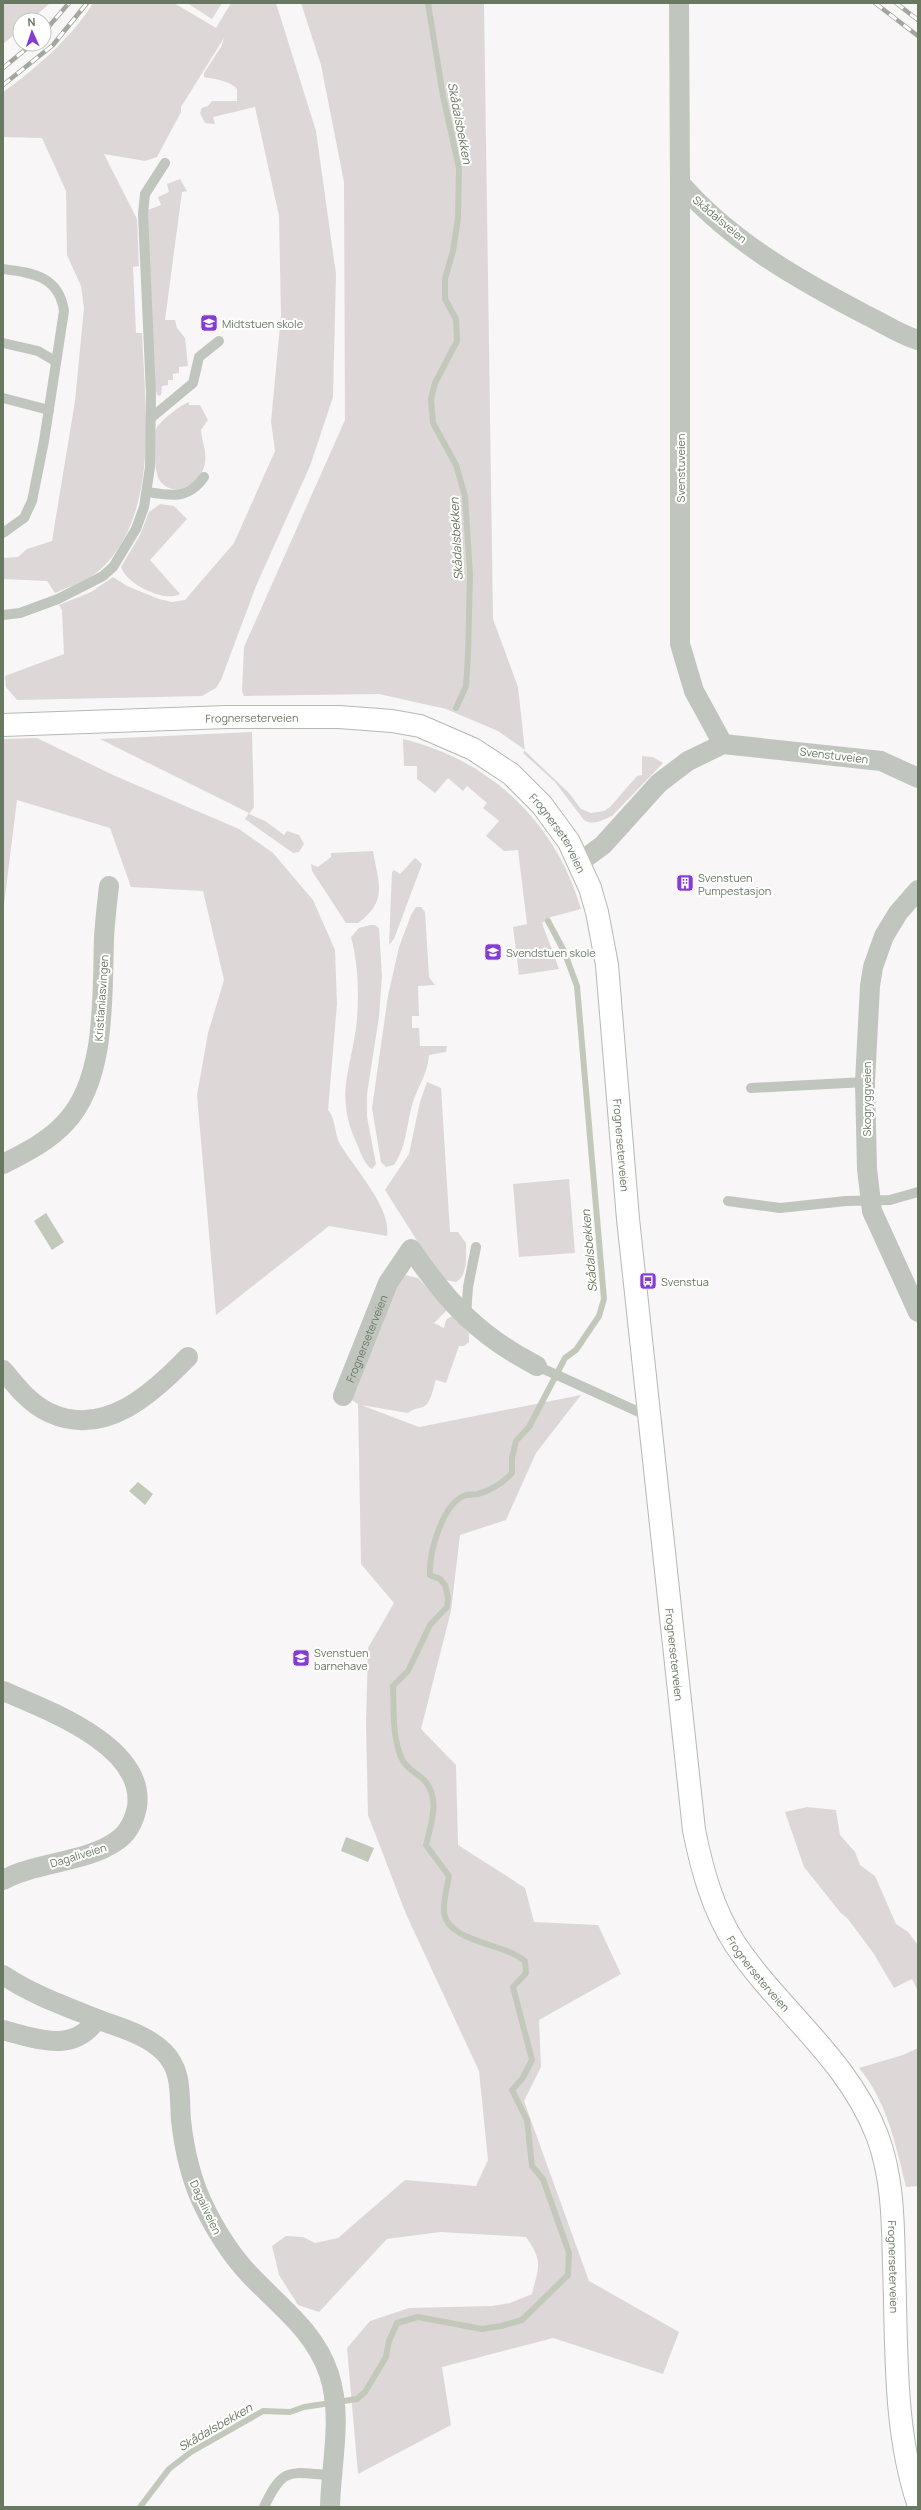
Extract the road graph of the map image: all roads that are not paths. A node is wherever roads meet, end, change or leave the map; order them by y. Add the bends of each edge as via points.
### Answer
1 (679, 3) edge
2 (165, 163) dead end
3 (680, 183) junction
4 (3, 269) edge
5 (918, 340) edge
6 (219, 341) dead end
7 (3, 343) edge
8 (55, 361) junction
9 (3, 398) edge
10 (49, 410) junction
11 (151, 418) junction
12 (204, 477) dead end
13 (148, 492) junction
14 (3, 533) edge
15 (3, 615) edge
16 (3, 724) edge
17 (723, 744) junction
18 (918, 778) edge
19 (580, 862) junction
20 (108, 886) dead end
21 (918, 890) edge
22 (865, 1082) junction
23 (751, 1088) dead end
24 (3, 1164) edge
25 (918, 1192) edge
26 (728, 1201) dead end
27 (871, 1202) junction
28 (476, 1247) dead end
29 (918, 1312) edge
30 (466, 1316) junction
31 (188, 1357) dead end
32 (537, 1366) joint
33 (3, 1370) edge
34 (343, 1396) dead end
35 (650, 1417) junction
36 (3, 1691) edge
37 (3, 1880) edge
38 (3, 1975) edge
39 (97, 2019) junction
40 (3, 2030) edge
41 (332, 2475) junction
42 (918, 2503) edge
43 (264, 2507) edge
44 (330, 2507) edge

1 - 3 street
2 - 11 lane via 145,194 143,214
3 - 5 street, Skådalsveien via 711,214 801,281
3 - 17 street, Svenstuveien via 680,644 694,691
4 - 8 lane via 29,273 48,280 59,293 64,311
6 - 11 lane via 199,357 193,383
7 - 8 lane via 38,351
8 - 10 lane
9 - 10 lane
10 - 14 lane via 32,501 24,518
11 - 13 lane
12 - 13 lane via 194,489 182,495
13 - 15 lane via 136,529 113,567 103,576 58,599 20,613
16 - 19 main road, Frognerseterveien via 227,717 339,717 420,726 473,749 511,774 542,804
17 - 18 street, Svenstuveien via 881,761
17 - 19 street via 688,761 659,783 603,844
19 - 35 main road, Frognerseterveien via 597,912 606,965 628,1219
20 - 24 street, Kristianiasvingen via 99,1040 85,1093 74,1113 54,1134
21 - 22 street, Skogryggveien via 898,913 884,936 873,967
22 - 23 lane
22 - 27 street, Skogryggveien via 867,1170
25 - 27 lane
26 - 27 lane via 780,1208 846,1201
27 - 29 street, Skogryggveien via 872,1211
28 - 30 lane via 468,1287
30 - 32 street, Frognerseterveien via 495,1342
30 - 34 street, Frognerseterveien via 430,1277 411,1249 388,1283
31 - 33 street via 140,1401 110,1416 79,1420 65,1419 44,1410 22,1392
32 - 35 lane, Frognerseterveien
35 - 42 main road, Frognerseterveien via 691,1808 698,1852 714,1902 736,1944 847,2078 877,2136 885,2160 892,2202 901,2426
36 - 37 street, Dagaliveien via 56,1714 105,1745 128,1769 138,1801 132,1825 116,1842 102,1849 28,1870
38 - 39 street, Dagaliveien via 27,1989
39 - 40 street via 83,2036 64,2041 33,2038
39 - 41 street, Dagaliveien via 140,2035 164,2052 172,2062 177,2074 188,2166 210,2219 232,2254 310,2336 325,2363 335,2400
41 - 43 lane via 294,2473 285,2476 275,2484
41 - 44 street, Dagaliveien

